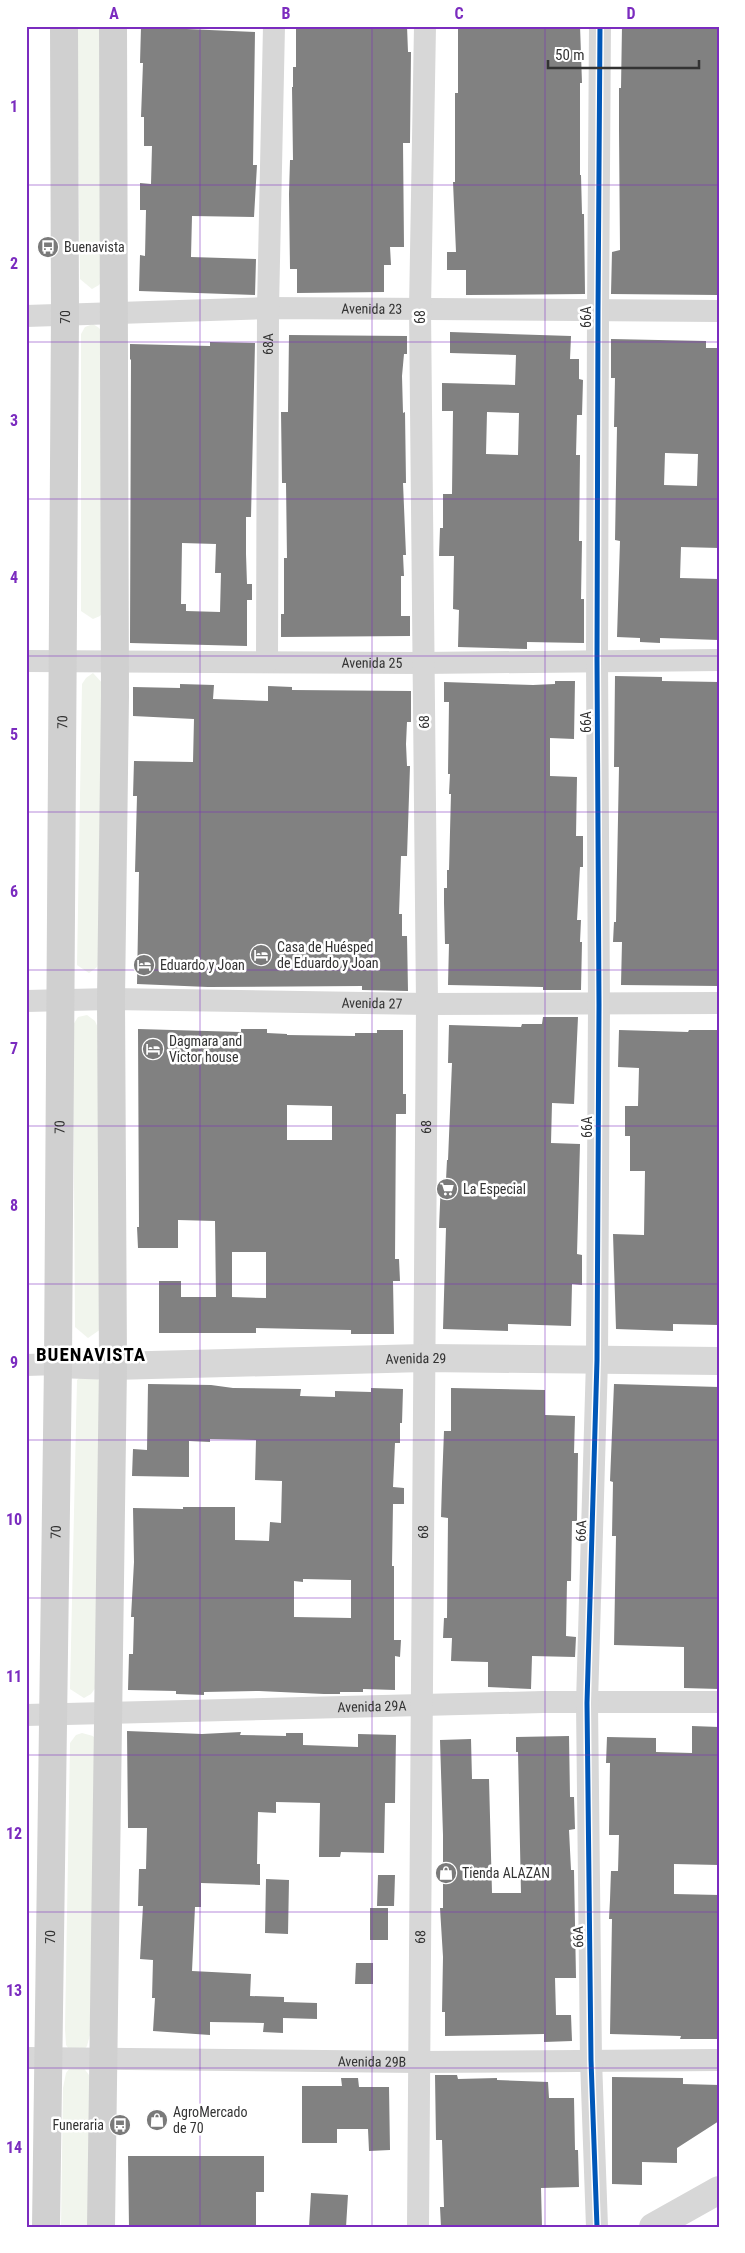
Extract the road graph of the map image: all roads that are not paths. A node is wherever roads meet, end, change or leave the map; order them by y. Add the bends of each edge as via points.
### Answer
1 (64, 26) edge
2 (113, 26) edge
3 (274, 26) edge
4 (425, 26) edge
5 (600, 26) edge
6 (268, 308) junction
7 (420, 309) junction
8 (719, 311) edge
9 (598, 312) junction
10 (114, 313) junction
11 (65, 315) junction
12 (26, 316) edge
13 (63, 660) junction
14 (597, 660) junction
15 (719, 660) edge
16 (26, 661) edge
17 (114, 662) junction
18 (267, 662) junction
19 (423, 663) junction
20 (112, 999) junction
21 (60, 1000) junction
22 (26, 1001) edge
23 (719, 1003) edge
24 (427, 1004) junction
25 (599, 1005) junction
26 (424, 1358) junction
27 (597, 1360) junction
28 (719, 1361) edge
29 (58, 1364) junction
30 (26, 1365) edge
31 (113, 1366) junction
32 (719, 1702) edge
33 (587, 1704) junction
34 (422, 1706) junction
35 (26, 1715) edge
36 (109, 1715) junction
37 (53, 1716) junction
38 (37, 2058) edge
39 (104, 2060) junction
40 (590, 2060) junction
41 (719, 2060) edge
42 (417, 2062) junction
43 (719, 2190) edge
44 (46, 2227) edge
45 (101, 2227) edge
46 (418, 2227) edge
47 (597, 2227) edge
48 (653, 2227) edge

1 - 11 main road, 70
2 - 10 main road
3 - 6 street, 68A
4 - 7 street, 68
5 - 9 street, 66A
6 - 7 street, Avenida 23
6 - 10 street, Avenida 23
6 - 18 street, 68A
7 - 9 street, Avenida 23
7 - 19 street, 68
8 - 9 street, Avenida 23
9 - 14 street, 66A
10 - 11 street, Avenida 23
10 - 17 main road
11 - 12 street, Avenida 23
11 - 13 main road, 70
13 - 16 street, Avenida 25
13 - 17 street, Avenida 25
13 - 21 main road, 70
14 - 15 street, Avenida 25
14 - 19 street, Avenida 25
14 - 25 street, 66A
17 - 18 street, Avenida 25
17 - 20 main road
18 - 19 street, Avenida 25
19 - 24 street, 68
20 - 21 street, Avenida 27
20 - 24 street, Avenida 27
20 - 31 main road
21 - 22 street, Avenida 27
21 - 29 main road, 70
23 - 25 street, Avenida 27
24 - 25 street, Avenida 27
24 - 26 street, 68
25 - 27 street, 66A
26 - 27 street, Avenida 29
26 - 31 street, Avenida 29
26 - 34 street, 68
27 - 28 street, Avenida 29
27 - 33 street, 66A
29 - 30 street
29 - 31 street, Avenida 29
29 - 37 main road, 70
31 - 36 main road
32 - 33 street, Avenida 29A
33 - 34 street, Avenida 29A via 543,1702
33 - 40 street, 66A
34 - 36 street, Avenida 29A
34 - 42 street, 68
35 - 37 street, Avenida 29A
36 - 37 street, Avenida 29A
36 - 39 main road
37 - 38 main road, 70
38 - 39 street, Avenida 29B
38 - 44 main road, 70
39 - 42 street, Avenida 29B
39 - 45 main road
40 - 41 street, Avenida 29B
40 - 42 street, Avenida 29B
40 - 47 street, 66A
42 - 46 street, 68
43 - 48 street

